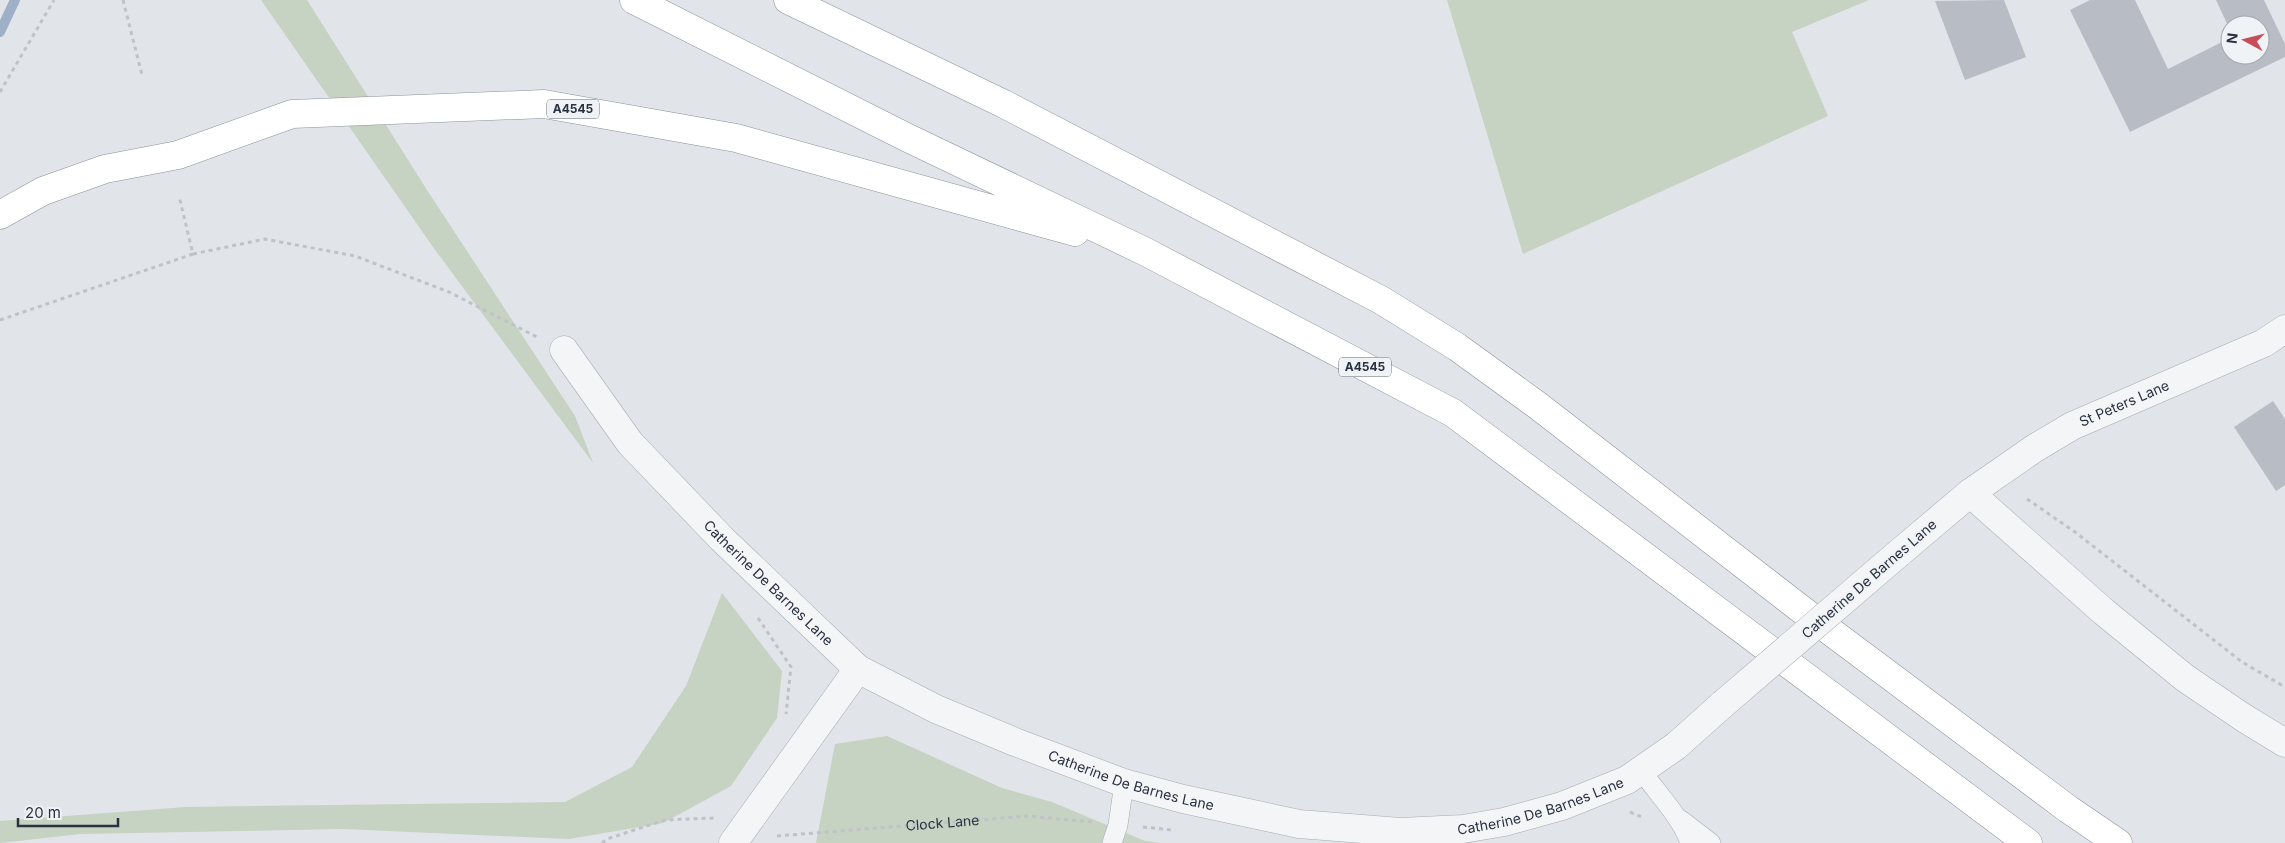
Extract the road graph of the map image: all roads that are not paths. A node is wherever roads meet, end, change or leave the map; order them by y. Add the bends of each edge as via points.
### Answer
1 (634, 0) edge
2 (788, 0) edge
3 (0, 215) edge
4 (1146, 252) junction
5 (2285, 329) edge
6 (564, 350) road end
7 (1970, 494) junction
8 (858, 669) junction
9 (2285, 743) edge
10 (1640, 770) junction
11 (1124, 783) junction
12 (1678, 818) junction
13 (748, 836) edge
14 (1112, 843) edge
15 (1690, 843) edge
16 (1711, 843) edge
17 (2028, 843) edge
18 (2118, 843) edge

1 - 4 highway, A4545 via 908,138
2 - 18 highway via 1004,104 1372,295 1457,347 1814,619
3 - 4 highway, A4545 via 43,191 105,169 178,155 292,114 544,104 736,138
4 - 17 highway, A4545 via 1453,413
5 - 7 street, St Peters Lane via 2264,343 2072,426 2034,448
6 - 8 street, Catherine De Barnes Lane via 630,443 722,539
7 - 9 street via 2104,612 2185,678
7 - 10 street, Catherine De Barnes Lane, bridge via 1676,746
8 - 11 street, Catherine De Barnes Lane via 936,709
8 - 13 street
10 - 11 street, Catherine De Barnes Lane via 1627,780 1562,806 1504,822 1463,829 1400,832 1299,824
10 - 12 lane
11 - 14 lane
12 - 15 lane
12 - 16 lane

